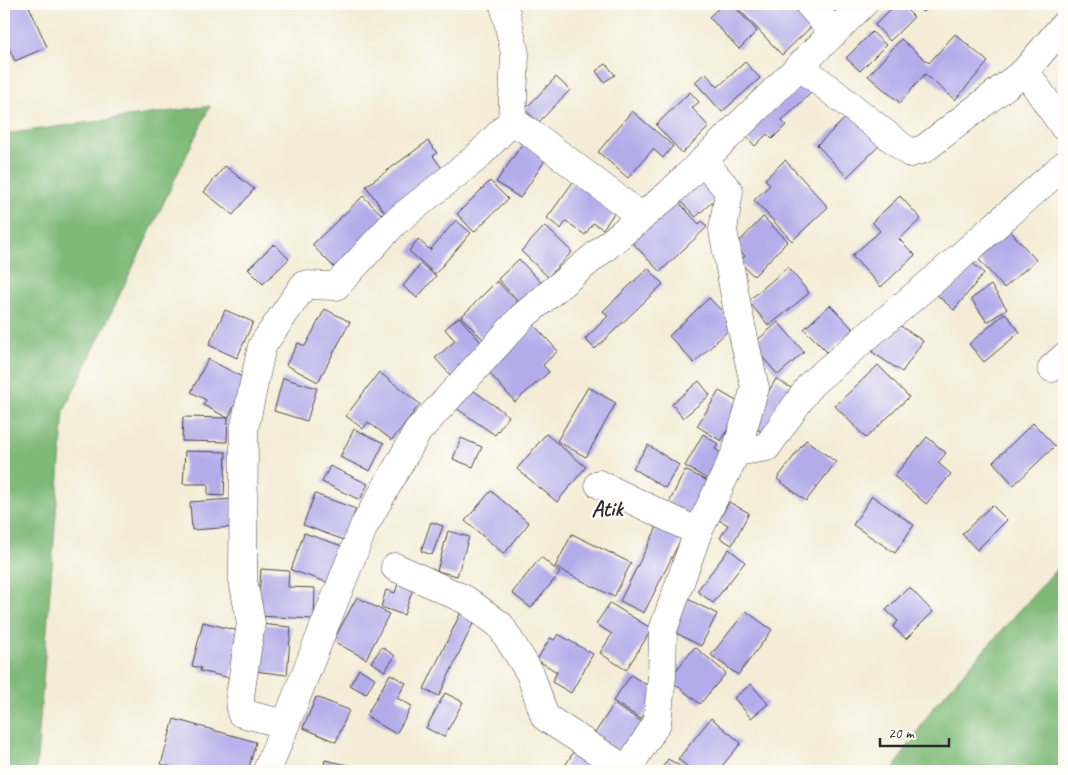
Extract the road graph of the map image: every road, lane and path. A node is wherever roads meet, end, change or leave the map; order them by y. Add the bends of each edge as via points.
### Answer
1 (504, 4) edge
2 (809, 4) edge
3 (863, 4) edge
4 (1064, 25) edge
5 (834, 33) junction
6 (800, 66) junction
7 (1025, 71) junction
8 (512, 121) junction
9 (1064, 127) edge
10 (703, 161) junction
11 (1064, 165) edge
12 (642, 217) junction
13 (736, 452) junction
14 (599, 484) dead end
15 (698, 532) junction
16 (395, 567) dead end
17 (285, 724) junction
18 (267, 771) edge
19 (628, 771) edge

1 - 8 street via 515,54
2 - 5 street
3 - 5 street
4 - 7 street
5 - 6 street
6 - 7 street via 910,153 924,149
6 - 10 street
7 - 9 street
8 - 12 street
8 - 17 street via 476,158 394,223 336,286 304,285 262,346 244,430 242,580 251,623 240,696 241,714
10 - 12 street
10 - 13 street via 729,191 723,230 755,388
11 - 13 street via 811,384 767,447
12 - 17 street via 523,316 418,431 364,526
13 - 15 street
14 - 15 street
15 - 19 street via 663,630 658,723
16 - 19 street via 466,600 500,625 530,673 544,717
17 - 18 street

